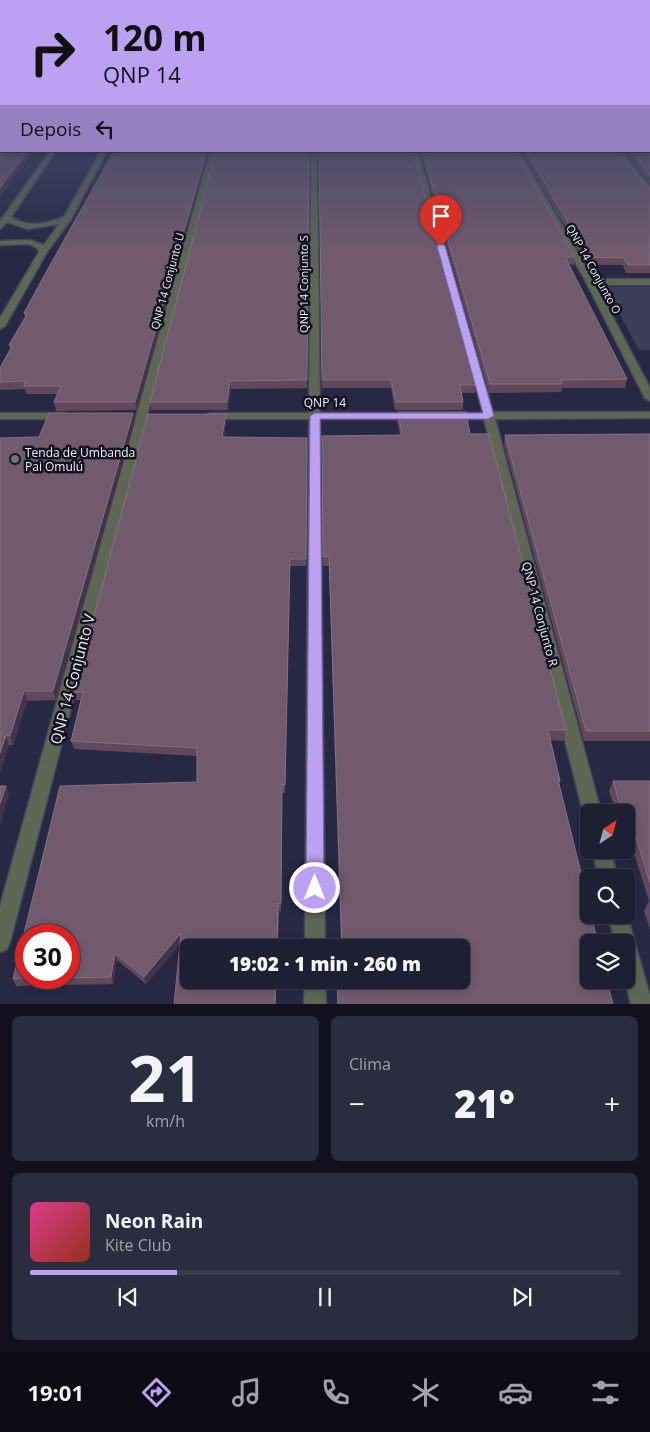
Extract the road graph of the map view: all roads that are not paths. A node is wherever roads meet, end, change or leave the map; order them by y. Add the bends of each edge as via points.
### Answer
1 (45, 161) edge
2 (99, 161) edge
3 (209, 161) edge
4 (314, 161) edge
5 (418, 161) edge
6 (522, 161) edge
7 (626, 161) edge
8 (650, 191) edge
9 (6, 218) junction
10 (67, 219) junction
11 (0, 227) edge
12 (0, 243) edge
13 (43, 252) junction
14 (590, 282) junction
15 (650, 282) edge
16 (0, 326) edge
17 (650, 398) edge
18 (650, 415) edge
19 (0, 416) edge
20 (76, 416) edge
21 (143, 416) joint
22 (200, 416) edge
23 (315, 416) junction
24 (488, 416) junction
25 (590, 804) edge
26 (315, 939) edge
27 (0, 942) edge
28 (635, 978) edge
29 (315, 989) edge
30 (315, 1004) edge
31 (642, 1004) edge

1 - 9 street
2 - 10 street
3 - 21 street, QNP 14 Conjunto U
4 - 23 street, QNP 14 Conjunto S
5 - 24 street, QNP 14 Conjunto R
6 - 14 street, QNP 14 Conjunto O
7 - 8 street
9 - 10 street via 14,224 30,227
9 - 11 street
10 - 13 street
12 - 13 street via 30,242 40,246
13 - 16 street
14 - 15 street
14 - 17 street, QNP 14 Conjunto O
18 - 24 street, QNP 14
19 - 20 street
21 - 27 street, QNP 14 Conjunto V
22 - 23 street, QNP 14
23 - 24 street, QNP 14
23 - 26 street, QNP 14 Conjunto S
24 - 25 street, QNP 14 Conjunto R
28 - 31 street
29 - 30 street

